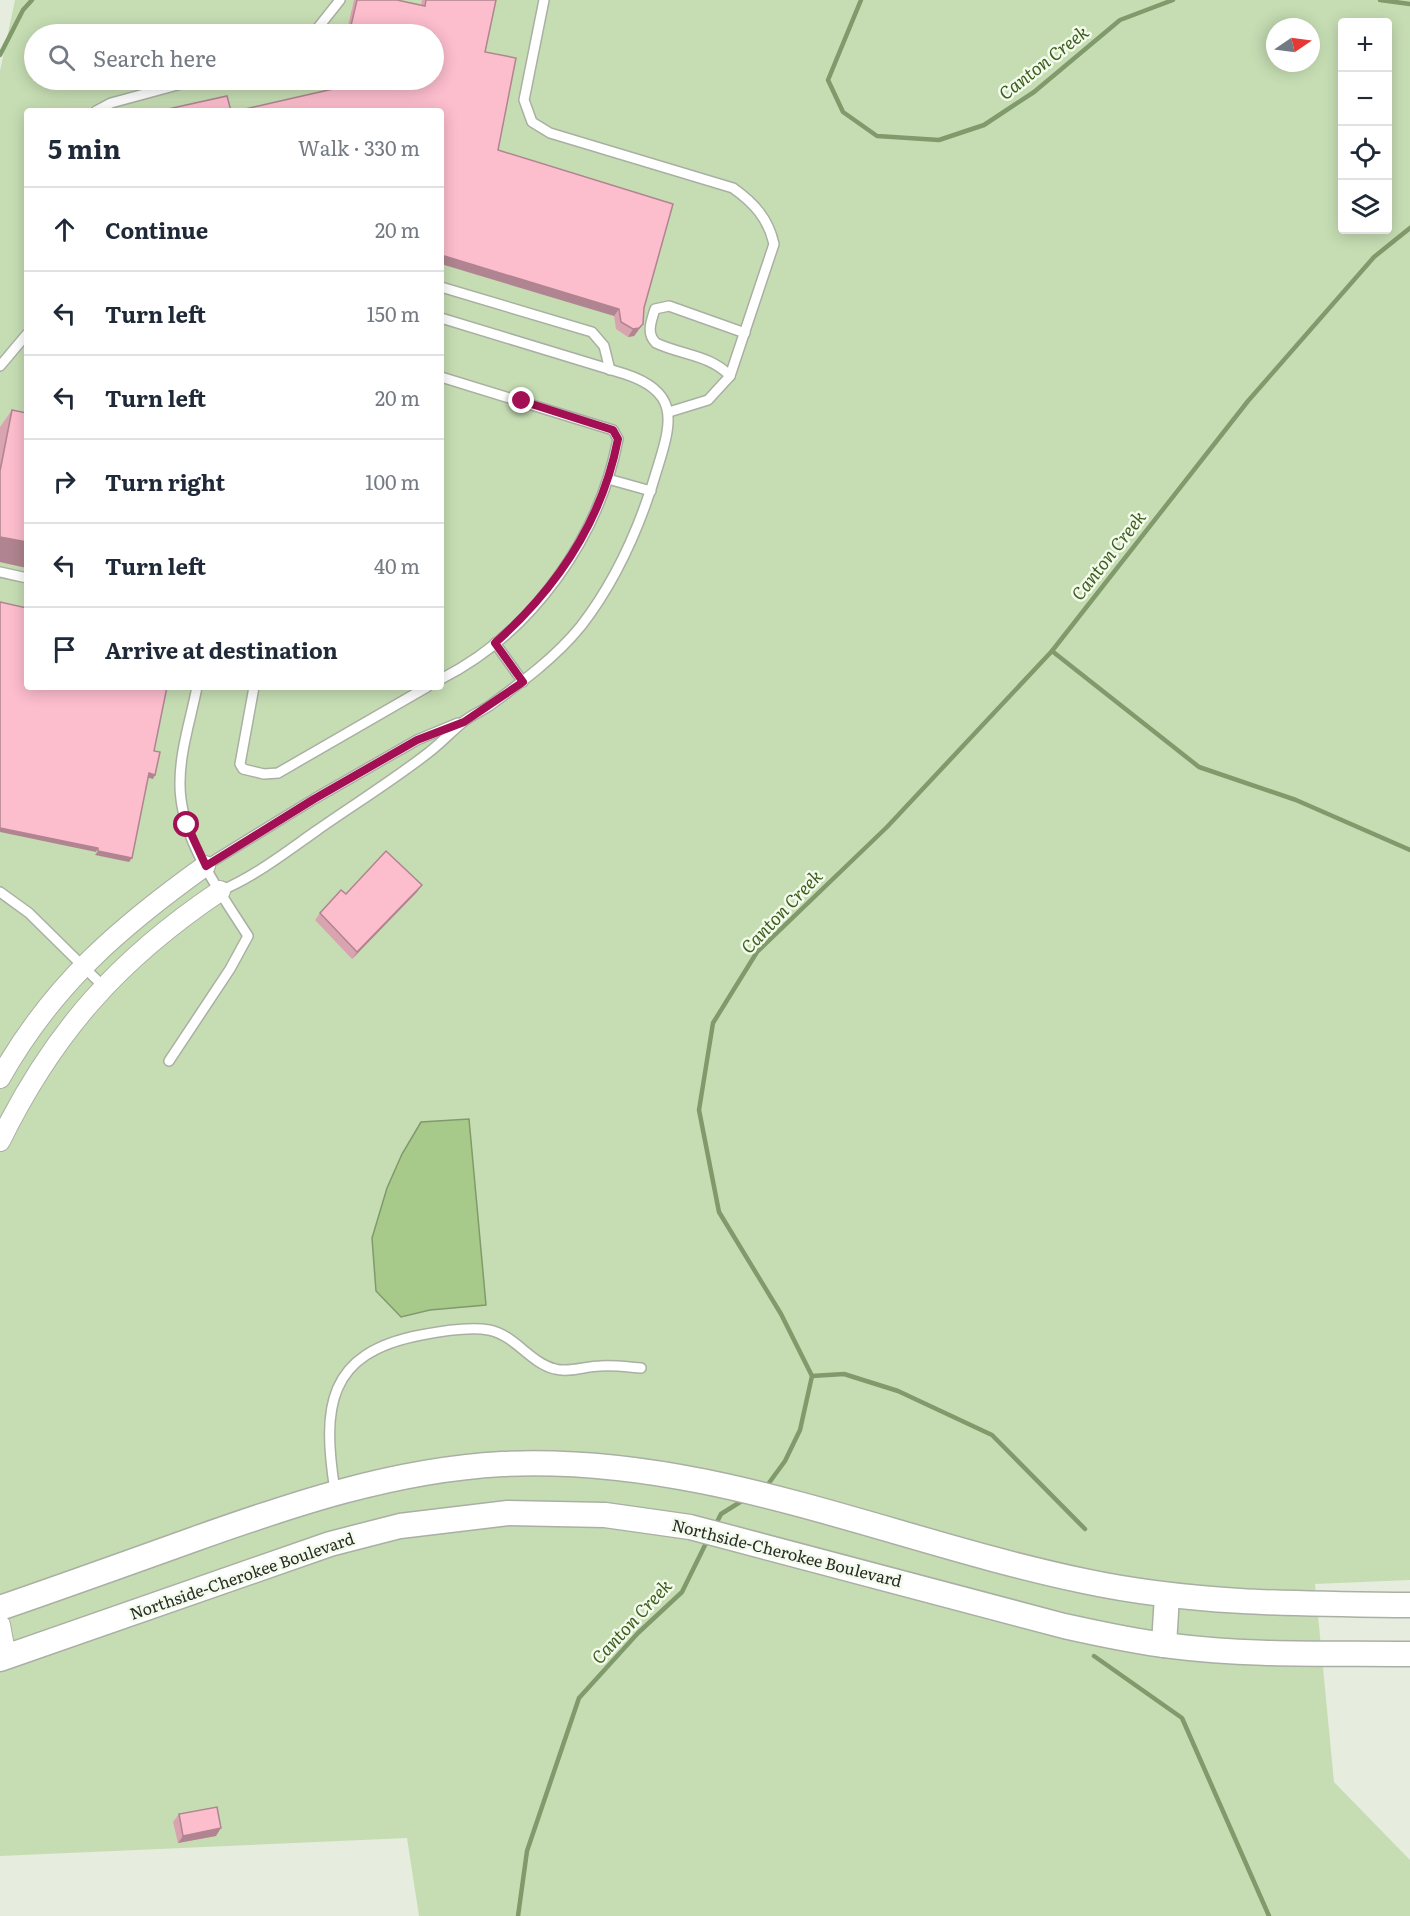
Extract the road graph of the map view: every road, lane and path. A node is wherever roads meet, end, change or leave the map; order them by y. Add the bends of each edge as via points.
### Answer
1 (340, 0) edge
2 (544, 0) edge
3 (321, 24) edge
4 (159, 90) edge
5 (102, 108) edge
6 (444, 288) edge
7 (444, 319) edge
8 (745, 333) junction
9 (24, 338) edge
10 (0, 366) edge
11 (610, 370) junction
12 (730, 376) junction
13 (444, 378) edge
14 (669, 412) junction
15 (608, 479) junction
16 (651, 491) junction
17 (0, 572) edge
18 (24, 577) edge
19 (495, 643) junction
20 (444, 678) edge
21 (523, 682) junction
22 (196, 690) edge
23 (253, 690) edge
24 (422, 690) edge
25 (464, 722) junction
26 (206, 866) junction
27 (220, 891) junction
28 (0, 892) edge
29 (83, 966) junction
30 (103, 986) junction
31 (168, 1061) dead end
32 (0, 1078) edge
33 (0, 1141) edge
34 (641, 1368) dead end
35 (335, 1491) junction
36 (1167, 1595) junction
37 (1410, 1605) edge
38 (0, 1608) edge
39 (0, 1625) edge
40 (1164, 1645) junction
41 (2, 1654) edge
42 (1410, 1654) edge

1 - 3 lane
2 - 8 lane via 524,100 532,122 550,133 733,188 750,200 769,226 774,244
4 - 5 lane
6 - 11 lane via 592,332 604,346
7 - 11 lane
8 - 12 lane
8 - 12 lane via 669,306 656,309 649,330 656,344 711,362
9 - 10 lane
11 - 14 lane via 650,385
12 - 14 lane via 708,400
13 - 15 lane via 616,432 618,439
14 - 16 lane via 668,433
15 - 16 lane
15 - 19 lane via 570,559 545,594
16 - 21 lane via 632,542 604,593 568,640
17 - 18 lane
19 - 20 lane
19 - 21 lane
21 - 25 lane
22 - 26 lane via 180,782 187,825
23 - 24 lane via 240,764 243,769 272,774
25 - 26 lane via 417,740
25 - 27 lane via 416,762 235,885
26 - 27 lane
26 - 29 street via 140,913
27 - 30 street via 151,942
27 - 31 lane via 248,936
28 - 29 lane via 29,913
29 - 30 lane
29 - 32 street via 49,1005
30 - 33 street via 49,1054
34 - 35 lane via 556,1370 489,1330 442,1331 394,1340 348,1369 332,1398 328,1447
35 - 36 street via 464,1467 618,1467 726,1485 1081,1581
35 - 38 street
36 - 37 street via 1232,1601
36 - 40 street
39 - 41 street
40 - 41 street, Northside-Cherokee Boulevard via 1064,1626 690,1527 605,1515 508,1513 438,1520 365,1534
40 - 42 street, Northside-Cherokee Boulevard

